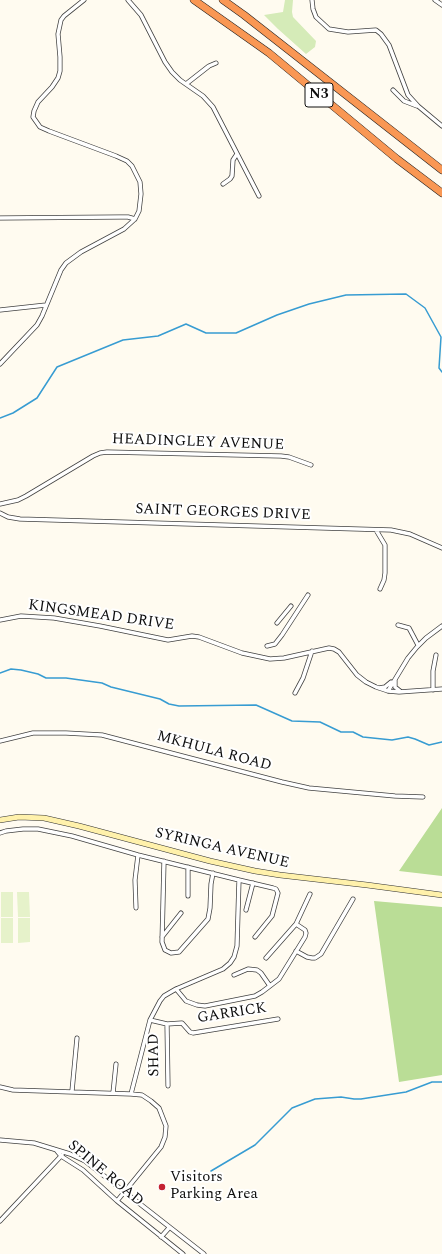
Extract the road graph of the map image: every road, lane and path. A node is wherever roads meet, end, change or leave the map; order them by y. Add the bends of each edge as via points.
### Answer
1 (84, 0) edge
2 (128, 0) edge
3 (194, 0) edge
4 (223, 0) edge
5 (310, 0) edge
6 (435, 0) edge
7 (442, 5) edge
8 (216, 63) dead end
9 (186, 84) junction
10 (394, 90) dead end
11 (418, 106) junction
12 (442, 126) edge
13 (237, 154) junction
14 (442, 170) edge
15 (222, 184) dead end
16 (442, 193) edge
17 (259, 196) dead end
18 (0, 218) edge
19 (135, 219) junction
20 (46, 305) junction
21 (0, 310) edge
22 (0, 364) edge
23 (311, 466) dead end
24 (0, 504) edge
25 (0, 513) edge
26 (376, 530) junction
27 (442, 548) edge
28 (380, 589) dead end
29 (308, 595) dead end
30 (291, 606) dead end
31 (0, 620) edge
32 (277, 623) dead end
33 (398, 625) dead end
34 (442, 626) edge
35 (418, 645) junction
36 (267, 646) dead end
37 (312, 651) junction
38 (436, 655) dead end
39 (395, 679) junction
40 (376, 687) junction
41 (442, 689) edge
42 (433, 690) junction
43 (388, 691) junction
44 (403, 692) junction
45 (295, 693) dead end
46 (0, 741) edge
47 (423, 797) dead end
48 (0, 820) edge
49 (0, 833) edge
50 (138, 855) junction
51 (164, 861) junction
52 (188, 867) junction
53 (213, 873) junction
54 (239, 880) junction
55 (253, 883) junction
56 (310, 894) dead end
57 (442, 895) edge
58 (188, 896) dead end
59 (353, 899) dead end
60 (136, 908) dead end
61 (246, 910) dead end
62 (181, 913) dead end
63 (296, 924) junction
64 (162, 937) junction
65 (255, 937) dead end
66 (296, 951) junction
67 (266, 958) dead end
68 (234, 975) dead end
69 (270, 986) junction
70 (176, 989) junction
71 (278, 1019) dead end
72 (150, 1020) junction
73 (167, 1024) junction
74 (77, 1038) dead end
75 (116, 1064) dead end
76 (168, 1086) dead end
77 (0, 1087) edge
78 (72, 1091) junction
79 (113, 1093) junction
80 (131, 1094) junction
81 (0, 1140) edge
82 (55, 1150) junction
83 (64, 1152) junction
84 (61, 1156) junction
85 (125, 1192) junction
86 (117, 1201) junction
87 (0, 1221) edge
88 (169, 1228) junction
89 (161, 1237) junction
90 (183, 1254) edge
91 (204, 1254) edge

1 - 19 street via 61,20 58,34 60,71 55,82 38,102 33,117 40,127 127,161 140,182 140,203
2 - 9 street via 141,15 165,62
3 - 16 highway, N3 via 268,53
4 - 14 highway, N3
5 - 11 street via 316,17 329,29 348,32 376,30 381,34 389,45 408,95
6 - 7 street
8 - 9 street
9 - 13 street via 208,100
10 - 11 street via 404,101
11 - 12 street
13 - 15 street via 233,160 230,180
13 - 17 street
18 - 19 street
19 - 20 street via 124,229 66,262
20 - 21 street
20 - 22 street via 37,325
23 - 24 street, HEADINGLEY AVENUE via 281,456 107,452 93,456 26,496
25 - 26 street, SAINT GEORGES DRIVE via 20,519
26 - 27 street, SAINT GEORGES DRIVE via 403,532
26 - 28 street via 385,546 386,573
29 - 36 street via 282,635 274,644
30 - 32 street
31 - 37 street, KINGSMEAD DRIVE via 21,616 54,618 168,640 199,637 242,653 270,659
33 - 35 street via 409,628
34 - 35 street
35 - 39 street
37 - 40 street, KINGSMEAD DRIVE via 334,648 357,675
37 - 45 street
38 - 42 street
39 - 40 street via 385,687
39 - 43 street
39 - 44 street via 395,687
40 - 43 street, KINGSMEAD DRIVE
41 - 42 street, KINGSMEAD DRIVE
42 - 44 street, KINGSMEAD DRIVE
43 - 44 street, KINGSMEAD DRIVE
46 - 47 street, MKHULA ROAD via 33,733 102,735 309,788
48 - 57 street, SYRINGA AVENUE via 19,817 44,818 210,861 272,874
49 - 50 street via 38,829
50 - 51 street
50 - 60 street via 135,880
51 - 52 street
51 - 64 street
52 - 53 street
52 - 58 street
53 - 54 street
53 - 64 street via 208,919 182,950 175,954 165,950
54 - 55 street
54 - 70 street via 237,946 234,957 223,969
55 - 61 street
55 - 65 street via 276,889 278,892 272,916
56 - 63 street
59 - 66 street via 321,954 312,958
62 - 64 street
63 - 66 street via 306,932
63 - 67 street
66 - 69 street via 279,979
68 - 69 street via 254,969 261,973
69 - 70 street via 255,996 205,1006 190,1003
70 - 72 street via 164,996
71 - 73 street, GARRICK via 193,1033 185,1025
72 - 73 street, GARRICK
72 - 80 street
73 - 76 street, SHAD
74 - 78 street
75 - 79 street
77 - 78 street via 13,1090
78 - 79 street
79 - 80 street
80 - 85 street via 142,1095 159,1108 166,1126 161,1147
81 - 82 street via 34,1143
82 - 83 street, SPINE ROAD
82 - 84 street, SPINE ROAD
83 - 84 street
83 - 85 street, SPINE ROAD via 85,1161
84 - 86 street, SPINE ROAD via 83,1170
84 - 87 street
85 - 86 street
85 - 88 street, SPINE ROAD
86 - 89 street, SPINE ROAD
88 - 89 street
88 - 91 street, SPINE ROAD
89 - 90 street, SPINE ROAD

